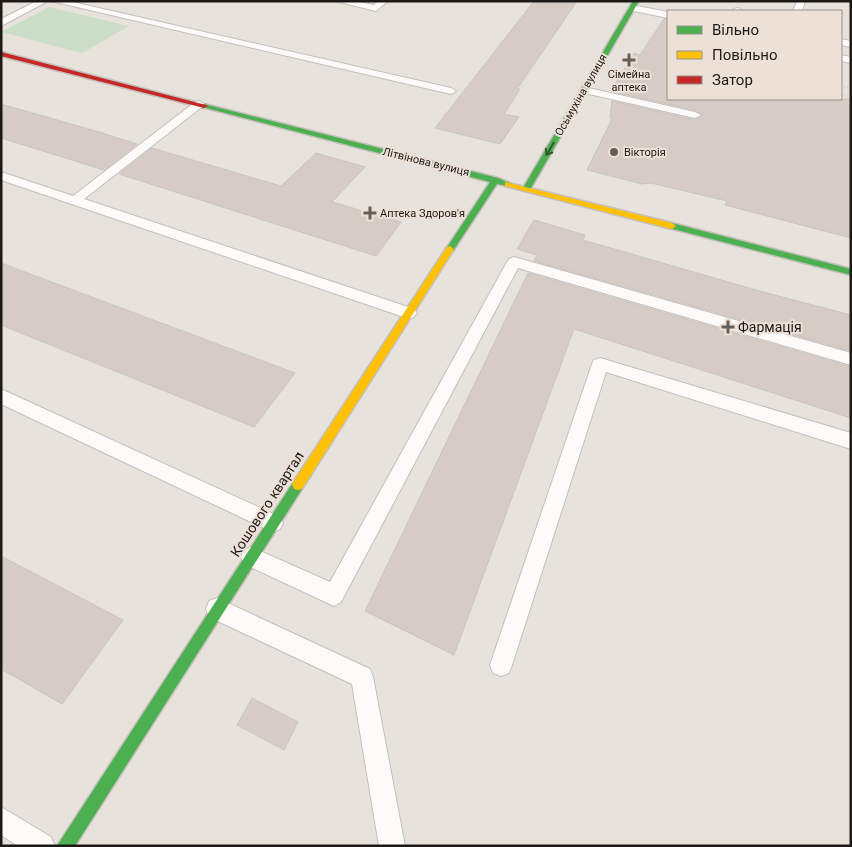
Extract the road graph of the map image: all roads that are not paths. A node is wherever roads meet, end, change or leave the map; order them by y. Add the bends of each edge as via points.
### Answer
1 (44, 1) edge
2 (55, 1) edge
3 (339, 1) edge
4 (384, 1) edge
5 (634, 5) edge
6 (667, 14) edge
7 (1, 23) edge
8 (1, 54) edge
9 (584, 90) junction
10 (451, 91) dead end
11 (199, 104) junction
12 (694, 115) dead end
13 (1, 176) edge
14 (494, 180) junction
15 (527, 188) junction
16 (74, 201) junction
17 (851, 272) edge
18 (408, 313) junction
19 (851, 359) edge
20 (1, 396) edge
21 (851, 441) edge
22 (273, 523) junction
23 (251, 557) junction
24 (217, 609) junction
25 (500, 665) dead end
26 (1, 820) edge
27 (42, 846) edge
28 (65, 846) edge
29 (392, 846) edge

1 - 7 lane
2 - 10 lane
3 - 4 lane via 376,8
5 - 6 lane
5 - 9 street, Осьмухіна вулиця
8 - 11 street, Літвінова вулиця
9 - 12 lane
9 -> 15 street, Осьмухіна вулиця
11 - 14 street, Літвінова вулиця
11 - 16 lane
13 - 16 lane
14 - 15 street, Літвінова вулиця
14 - 18 street, Кошового квартал
15 - 17 street, Літвінова вулиця
16 - 18 lane
18 - 22 street, Кошового квартал
19 - 23 lane via 514,262 334,595
20 - 22 lane
21 - 25 lane via 600,364
22 - 23 street, Кошового квартал
23 - 24 street, Кошового квартал
24 - 28 street, Кошового квартал
24 - 29 lane via 362,677
26 - 27 lane

